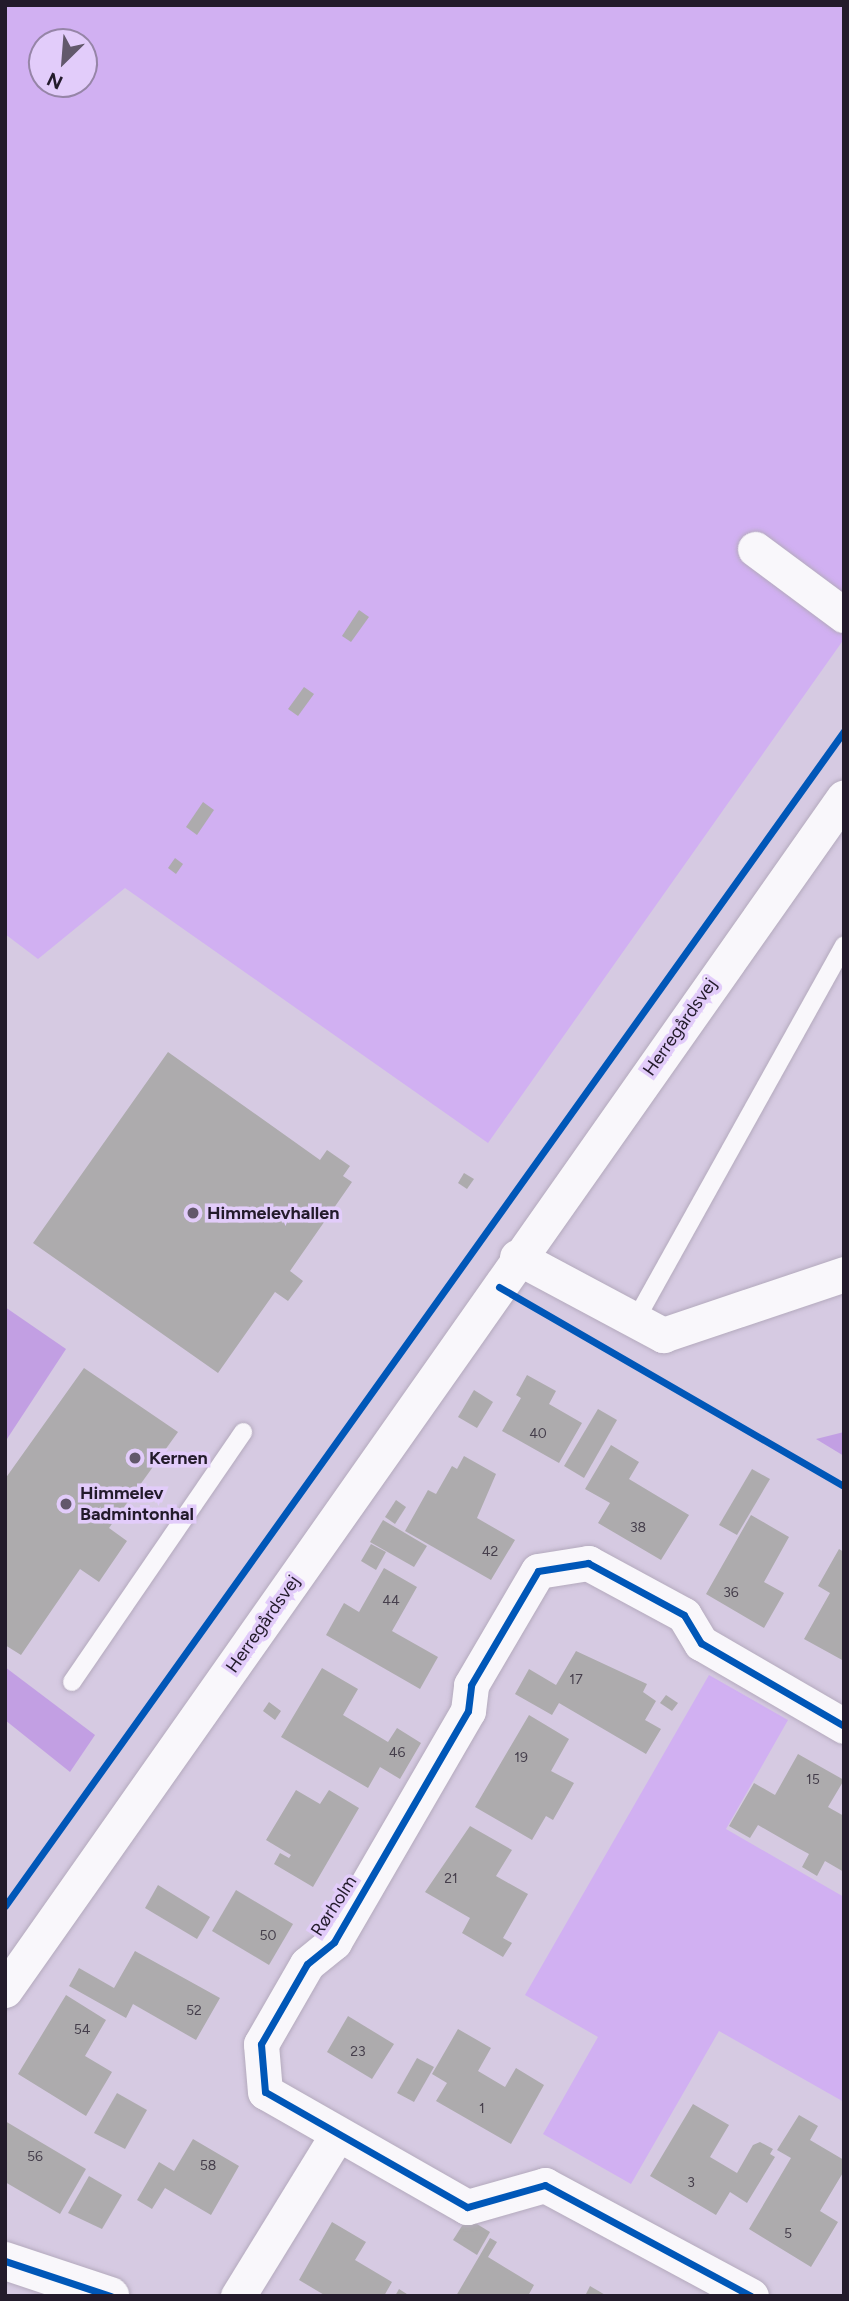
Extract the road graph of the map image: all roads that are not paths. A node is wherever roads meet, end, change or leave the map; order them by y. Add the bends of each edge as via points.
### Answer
1 (755, 549) dead end
2 (844, 615) edge
3 (844, 797) edge
4 (844, 945) edge
5 (517, 1257) junction
6 (844, 1274) edge
7 (635, 1321) junction
8 (243, 1432) dead end
9 (72, 1682) dead end
10 (844, 1727) edge
11 (5, 1990) edge
12 (337, 2135) junction
13 (5, 2261) edge
14 (110, 2296) edge
15 (238, 2296) edge
16 (751, 2296) edge

1 - 2 street
3 - 5 street, Herregårdsvej
4 - 7 lane
5 - 7 street
5 - 11 street, Herregårdsvej
6 - 7 street via 663,1335
8 - 9 lane
10 - 12 street, Rørholm via 701,1643 684,1615 588,1563 538,1571 471,1685 468,1711 341,1930 307,1964 261,2044 265,2092
12 - 15 street
12 - 16 street, Rørholm via 467,2207 545,2185
13 - 14 street

